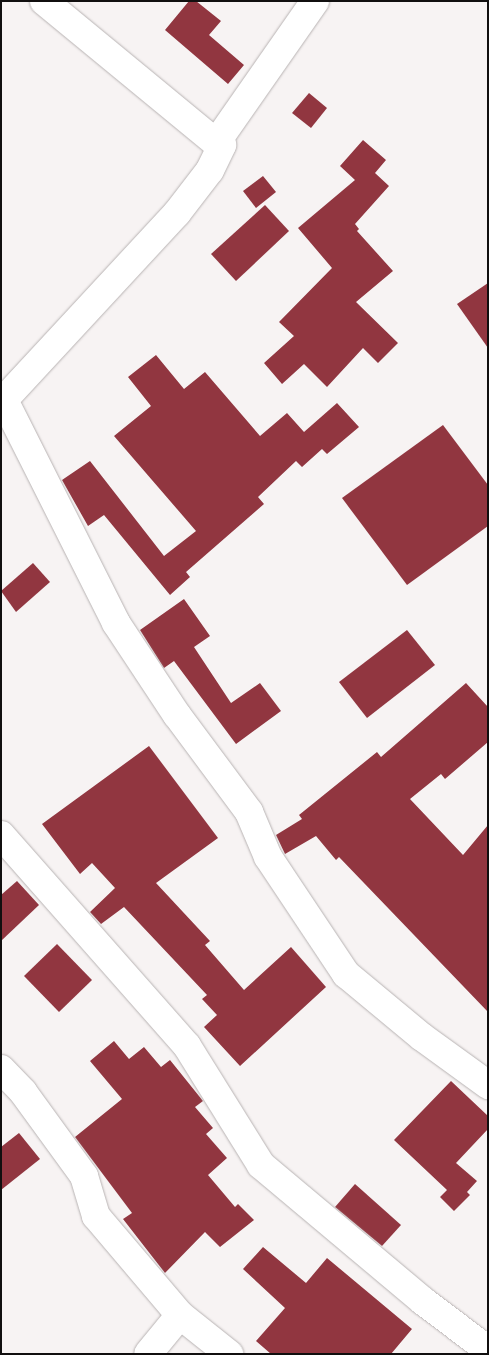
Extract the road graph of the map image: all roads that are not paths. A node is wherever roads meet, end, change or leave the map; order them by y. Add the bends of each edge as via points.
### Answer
1 (44, 1) edge
2 (314, 1) edge
3 (216, 143) junction
4 (3, 401) edge
5 (1, 835) edge
6 (1, 1069) edge
7 (488, 1085) edge
8 (180, 1315) junction
9 (488, 1350) edge
10 (148, 1354) edge
11 (229, 1354) edge

1 - 3 street
2 - 3 street
3 - 4 street via 222,145 210,170 177,213
4 - 7 street via 116,623 176,715 249,812 268,857 346,974 422,1037
5 - 9 street via 187,1046 261,1165 423,1301
6 - 8 street via 23,1092 84,1176 96,1216
8 - 10 street
8 - 11 street

